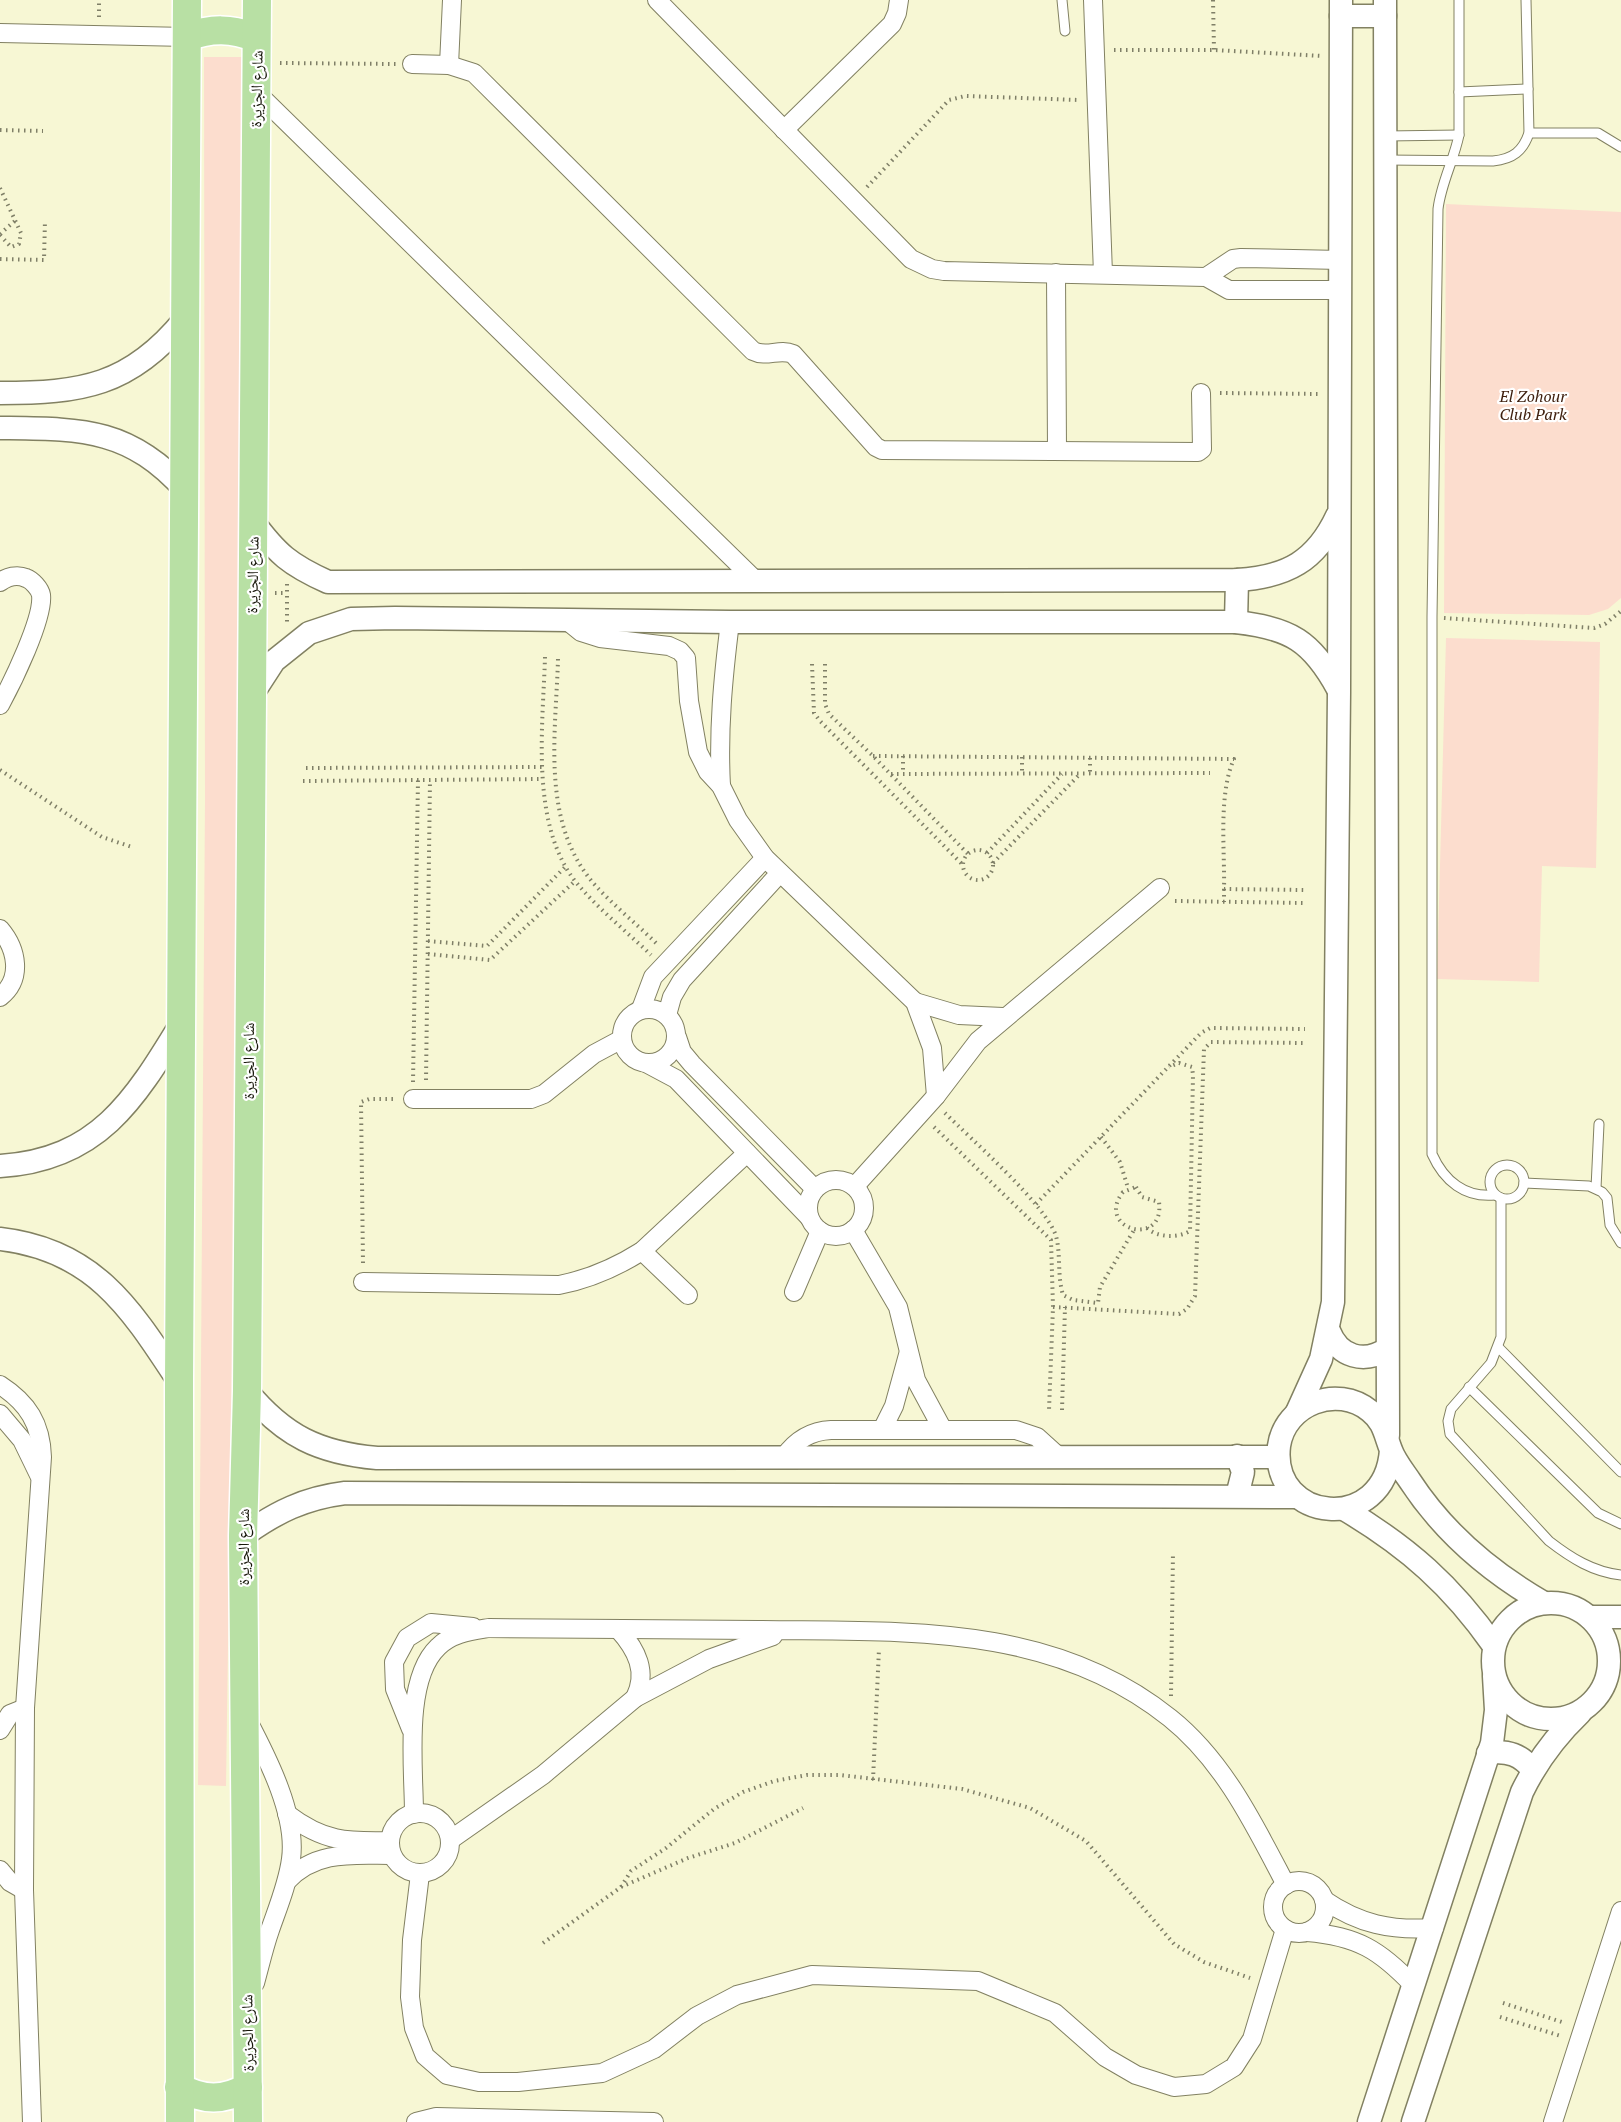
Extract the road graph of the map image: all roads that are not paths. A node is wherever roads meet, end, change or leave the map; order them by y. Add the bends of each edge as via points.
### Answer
1 (188, 0) edge
2 (257, 0) edge
3 (452, 0) edge
4 (657, 0) edge
5 (899, 0) edge
6 (1062, 0) edge
7 (1093, 0) edge
8 (1459, 0) edge
9 (1526, 0) edge
10 (1341, 8) edge
11 (1385, 8) edge
12 (1065, 31) dead end
13 (0, 33) edge
14 (187, 37) junction
15 (256, 50) junction
16 (412, 64) road end
17 (449, 65) junction
18 (1528, 89) junction
19 (255, 91) junction
20 (1459, 92) junction
21 (784, 130) junction
22 (1529, 132) junction
23 (1458, 135) junction
24 (1384, 136) junction
25 (1621, 147) edge
26 (1384, 160) junction
27 (1452, 160) junction
28 (1341, 260) junction
29 (1056, 273) junction
30 (1103, 274) junction
31 (1206, 277) junction
32 (1340, 290) junction
33 (184, 320) junction
34 (0, 393) edge
35 (50, 393) junction
36 (1201, 393) road end
37 (0, 428) edge
38 (49, 429) junction
39 (1057, 451) junction
40 (186, 491) junction
41 (1339, 512) junction
42 (252, 520) junction
43 (1237, 580) junction
44 (0, 582) edge
45 (757, 582) junction
46 (395, 583) junction
47 (395, 618) junction
48 (565, 619) junction
49 (730, 622) junction
50 (1236, 622) junction
51 (1339, 692) junction
52 (250, 698) junction
53 (0, 705) edge
54 (722, 786) junction
55 (765, 858) junction
56 (780, 873) junction
57 (1160, 888) dead end
58 (0, 929) edge
59 (0, 997) edge
60 (915, 1002) junction
61 (641, 1009) junction
62 (667, 1015) junction
63 (1004, 1017) junction
64 (183, 1021) junction
65 (677, 1037) junction
66 (622, 1038) junction
67 (646, 1063) junction
68 (419, 1099) road end
69 (930, 1103) junction
70 (1599, 1124) dead end
71 (747, 1153) junction
72 (0, 1166) edge
73 (1524, 1183) junction
74 (855, 1186) junction
75 (1596, 1188) junction
76 (815, 1189) junction
77 (1498, 1196) junction
78 (814, 1224) junction
79 (853, 1230) junction
80 (0, 1239) edge
81 (1621, 1243) edge
82 (642, 1251) junction
83 (363, 1282) road end
84 (794, 1292) dead end
85 (688, 1295) dead end
86 (1329, 1331) junction
87 (1499, 1348) junction
88 (1387, 1349) junction
89 (908, 1353) junction
90 (179, 1382) junction
91 (0, 1385) edge
92 (1469, 1387) junction
93 (247, 1391) junction
94 (1297, 1412) junction
95 (0, 1414) edge
96 (882, 1430) junction
97 (943, 1430) junction
98 (1389, 1443) junction
99 (1058, 1456) junction
100 (1237, 1456) junction
101 (784, 1457) junction
102 (1278, 1457) junction
103 (377, 1458) junction
104 (1621, 1472) edge
105 (39, 1475) junction
106 (376, 1493) junction
107 (1237, 1496) junction
108 (1298, 1497) junction
109 (1344, 1509) junction
110 (1621, 1524) edge
111 (243, 1536) junction
112 (1621, 1575) edge
113 (1544, 1604) junction
114 (1589, 1617) junction
115 (1621, 1617) edge
116 (489, 1628) junction
117 (618, 1629) junction
118 (789, 1630) junction
119 (1494, 1646) junction
120 (1494, 1676) junction
121 (1613, 1682) edge
122 (635, 1698) junction
123 (25, 1708) junction
124 (243, 1712) junction
125 (1580, 1713) junction
126 (0, 1730) edge
127 (414, 1735) junction
128 (1488, 1753) junction
129 (1533, 1770) junction
130 (287, 1814) junction
131 (414, 1814) junction
132 (450, 1840) junction
133 (391, 1848) junction
134 (0, 1870) edge
135 (420, 1874) junction
136 (287, 1881) junction
137 (1286, 1885) junction
138 (24, 1890) junction
139 (1324, 1900) junction
140 (1621, 1911) edge
141 (1434, 1928) junction
142 (1285, 1929) junction
143 (1307, 1932) junction
144 (1414, 1986) junction
145 (246, 2016) junction
146 (179, 2087) junction
147 (248, 2087) junction
148 (32, 2122) edge
149 (180, 2122) edge
150 (248, 2122) edge
151 (416, 2122) edge
152 (654, 2122) edge
153 (1369, 2122) edge
154 (1413, 2122) edge
155 (1553, 2122) edge

1 - 14 main road
2 - 15 main road, شارع الجزيرة
3 - 17 street
4 - 21 street
5 - 21 street via 892,24
6 - 12 lane
7 - 30 street
8 - 20 lane
9 - 18 lane
10 - 11 street
10 - 28 street
11 - 24 street
13 - 14 street
14 - 15 main road via 229,30
14 - 33 main road
15 - 19 main road, شارع الجزيرة
16 - 17 street
17 - 39 street via 474,73 753,351 766,355 780,351 793,354 876,447
18 - 20 lane
18 - 22 lane
19 - 42 main road, شارع الجزيرة
19 - 45 street
20 - 23 lane
21 - 29 street via 912,259 932,269
22 - 25 lane via 1598,133
22 - 27 lane via 1517,154 1506,160
23 - 24 lane
23 - 27 lane
24 - 26 street
26 - 27 lane
26 - 88 street
27 - 77 lane via 1438,209 1432,618 1432,1154 1457,1187 1475,1195
28 - 31 street via 1233,259
28 - 32 street
29 - 30 street
29 - 39 street
30 - 31 street
31 - 32 street via 1229,290
32 - 41 street
33 - 35 street via 169,339 132,368 89,386
33 - 40 main road
34 - 35 street
35 - 38 street
36 - 39 street via 1202,448 1198,452
37 - 38 street
38 - 40 street via 96,434 127,445 155,461
40 - 64 main road
41 - 43 street via 1328,535 1311,555 1289,570
41 - 51 street
42 - 46 street via 272,548 298,568 328,582
42 - 52 main road, شارع الجزيرة
43 - 45 street
43 - 50 street
44 - 53 street via 16,576 27,578 41,595 39,613 22,660
45 - 46 street
46 - 47 street
47 - 48 street
47 - 52 street via 351,619 309,633 274,661
48 - 49 street
48 - 54 street via 581,632 600,638 654,643 680,651 688,665 689,701 698,752
49 - 50 street
49 - 54 street via 721,710
50 - 51 street via 1269,626 1299,640 1323,663
51 - 86 street via 1333,1302
52 - 93 main road, شارع الجزيرة
54 - 55 street via 738,820
55 - 56 street
55 - 61 street via 652,977
56 - 60 street
56 - 62 street via 682,980
57 - 63 street
58 - 59 street via 12,944 16,962 13,980
60 - 63 street via 959,1015
60 - 69 street via 932,1048
61 - 62 street via 655,1009
61 - 66 street via 626,1020
62 - 65 street
63 - 69 street via 978,1041
64 - 72 street via 144,1085 113,1121 74,1148 29,1164
64 - 90 main road
65 - 67 street via 663,1059
65 - 76 street via 692,1064
66 - 67 street via 630,1055
66 - 68 street via 585,1060 544,1094 531,1099
67 - 71 street via 676,1079
69 - 74 street
70 - 75 lane
71 - 78 street
71 - 82 street
73 - 75 lane
73 - 77 lane via 1519,1194 1507,1199
73 - 77 lane via 1515,1167 1497,1167 1490,1178 1491,1190
74 - 76 street via 834,1179
74 - 79 street via 864,1204 860,1223
75 - 81 lane via 1607,1198 1610,1225
76 - 78 street via 810,1197
77 - 87 lane via 1502,1327
78 - 79 street via 836,1236
78 - 84 street
79 - 89 street via 898,1307
80 - 90 street via 27,1242 70,1259 108,1286 139,1320
82 - 83 street via 603,1273 559,1285
82 - 85 street
86 - 88 street via 1338,1347 1353,1356 1371,1357
86 - 94 street
87 - 92 lane
87 - 104 lane
88 - 98 street
89 - 96 street via 894,1406
89 - 97 street via 924,1397
90 - 146 main road
91 - 105 street via 27,1407 36,1423 41,1440
92 - 110 lane via 1598,1513
92 - 112 lane via 1451,1409 1448,1421 1457,1444 1549,1541 1588,1567
93 - 103 street via 267,1415 291,1433 327,1450
93 - 111 main road, شارع الجزيرة
94 - 98 street via 1317,1401 1341,1398 1370,1410 1380,1421
94 - 102 street via 1283,1432
95 - 105 street via 22,1440
96 - 97 street
96 - 101 street via 814,1432 797,1441
97 - 99 street via 1016,1430 1037,1437
98 - 109 street via 1386,1477 1379,1489 1363,1502
98 - 113 street via 1432,1511 1456,1538 1512,1585
99 - 100 street
99 - 101 street
100 - 102 street
100 - 107 street via 1243,1472
101 - 103 street
102 - 108 street via 1284,1479
103 - 106 street
105 - 123 street
106 - 107 street
106 - 111 street via 318,1496 291,1505
107 - 108 street
108 - 109 street via 1328,1510
109 - 119 street via 1413,1554 1464,1605
111 - 124 main road, شارع الجزيرة
113 - 114 street via 1567,1606
113 - 119 street via 1512,1617
114 - 115 street
114 - 121 street via 1606,1641
116 - 117 street
116 - 127 street via 462,1632 438,1647 427,1662 416,1697
116 - 127 street via 431,1623 407,1638 394,1662 395,1689
117 - 118 street
117 - 122 street via 632,1644 640,1664 641,1685
118 - 122 street via 709,1659
118 - 137 street via 880,1630 1012,1643 1063,1657 1112,1679 1170,1718 1229,1783
119 - 120 street
120 - 125 street via 1503,1696 1519,1711 1538,1719 1560,1720
120 - 128 street via 1496,1710
121 - 125 street
122 - 132 street via 543,1775
123 - 126 street via 10,1714
123 - 138 street
124 - 130 street via 264,1751
124 - 145 main road, شارع الجزيرة
125 - 129 street via 1556,1736
127 - 131 street
128 - 129 street via 1509,1752
128 - 141 street
129 - 154 street via 1522,1792
130 - 133 street via 325,1838
130 - 136 street via 292,1859
131 - 132 street via 438,1819
131 - 133 street via 398,1823
132 - 135 street via 443,1863
133 - 135 street via 404,1868
133 - 136 street via 321,1858 296,1871
134 - 138 street
135 - 142 street via 412,1940 410,1997 414,2028 425,2056 447,2074 479,2082 602,2073 654,2049 697,2016 737,1995 812,1975 978,1981 1055,2013 1106,2057 1136,2075 1173,2087 1206,2084 1234,2067 1252,2039
136 - 145 street
137 - 139 street via 1309,1883
137 - 142 street via 1273,1907 1278,1923
138 - 148 street
139 - 141 street via 1375,1925 1412,1930
139 - 143 street via 1323,1919
140 - 155 street
141 - 144 street
142 - 143 street
143 - 144 street via 1355,1940 1377,1951
144 - 153 street
145 - 147 main road, شارع الجزيرة
146 - 147 main road via 213,2098
146 - 149 main road
147 - 150 main road, شارع الجزيرة
151 - 152 street via 436,2117

